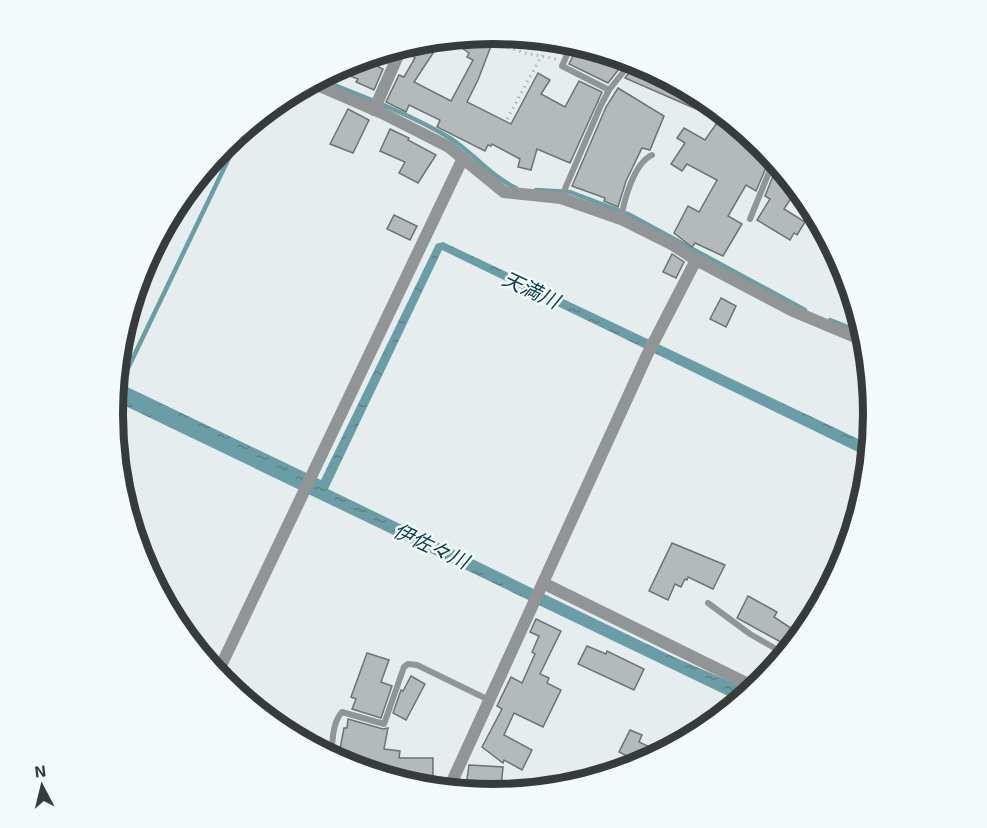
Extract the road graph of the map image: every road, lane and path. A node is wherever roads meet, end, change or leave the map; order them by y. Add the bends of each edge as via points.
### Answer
1 (508, 47) dead end
2 (568, 51) edge
3 (542, 55) junction
4 (398, 56) edge
5 (563, 62) junction
6 (626, 68) edge
7 (321, 87) edge
8 (609, 90) junction
9 (374, 110) junction
10 (507, 119) dead end
11 (652, 154) dead end
12 (463, 158) junction
13 (771, 168) edge
14 (561, 198) junction
15 (621, 219) junction
16 (750, 219) dead end
17 (696, 260) junction
18 (856, 337) edge
19 (542, 584) junction
20 (708, 603) dead end
21 (778, 650) edge
22 (222, 665) edge
23 (747, 684) edge
24 (489, 700) junction
25 (332, 747) edge
26 (452, 782) edge

1 - 3 path
2 - 5 lane
3 - 5 path
3 - 10 path
4 - 9 street
5 - 8 lane via 562,66
6 - 8 lane
7 - 9 street
8 - 14 lane
9 - 12 street via 449,147
11 - 15 lane via 635,174
12 - 14 street via 504,192
12 - 22 street
13 - 16 lane
14 - 15 street
15 - 17 street
17 - 18 street via 793,312
17 - 19 street via 655,338
19 - 23 street
19 - 24 street
20 - 21 lane
24 - 25 lane via 408,664 384,724 342,712
24 - 26 street

